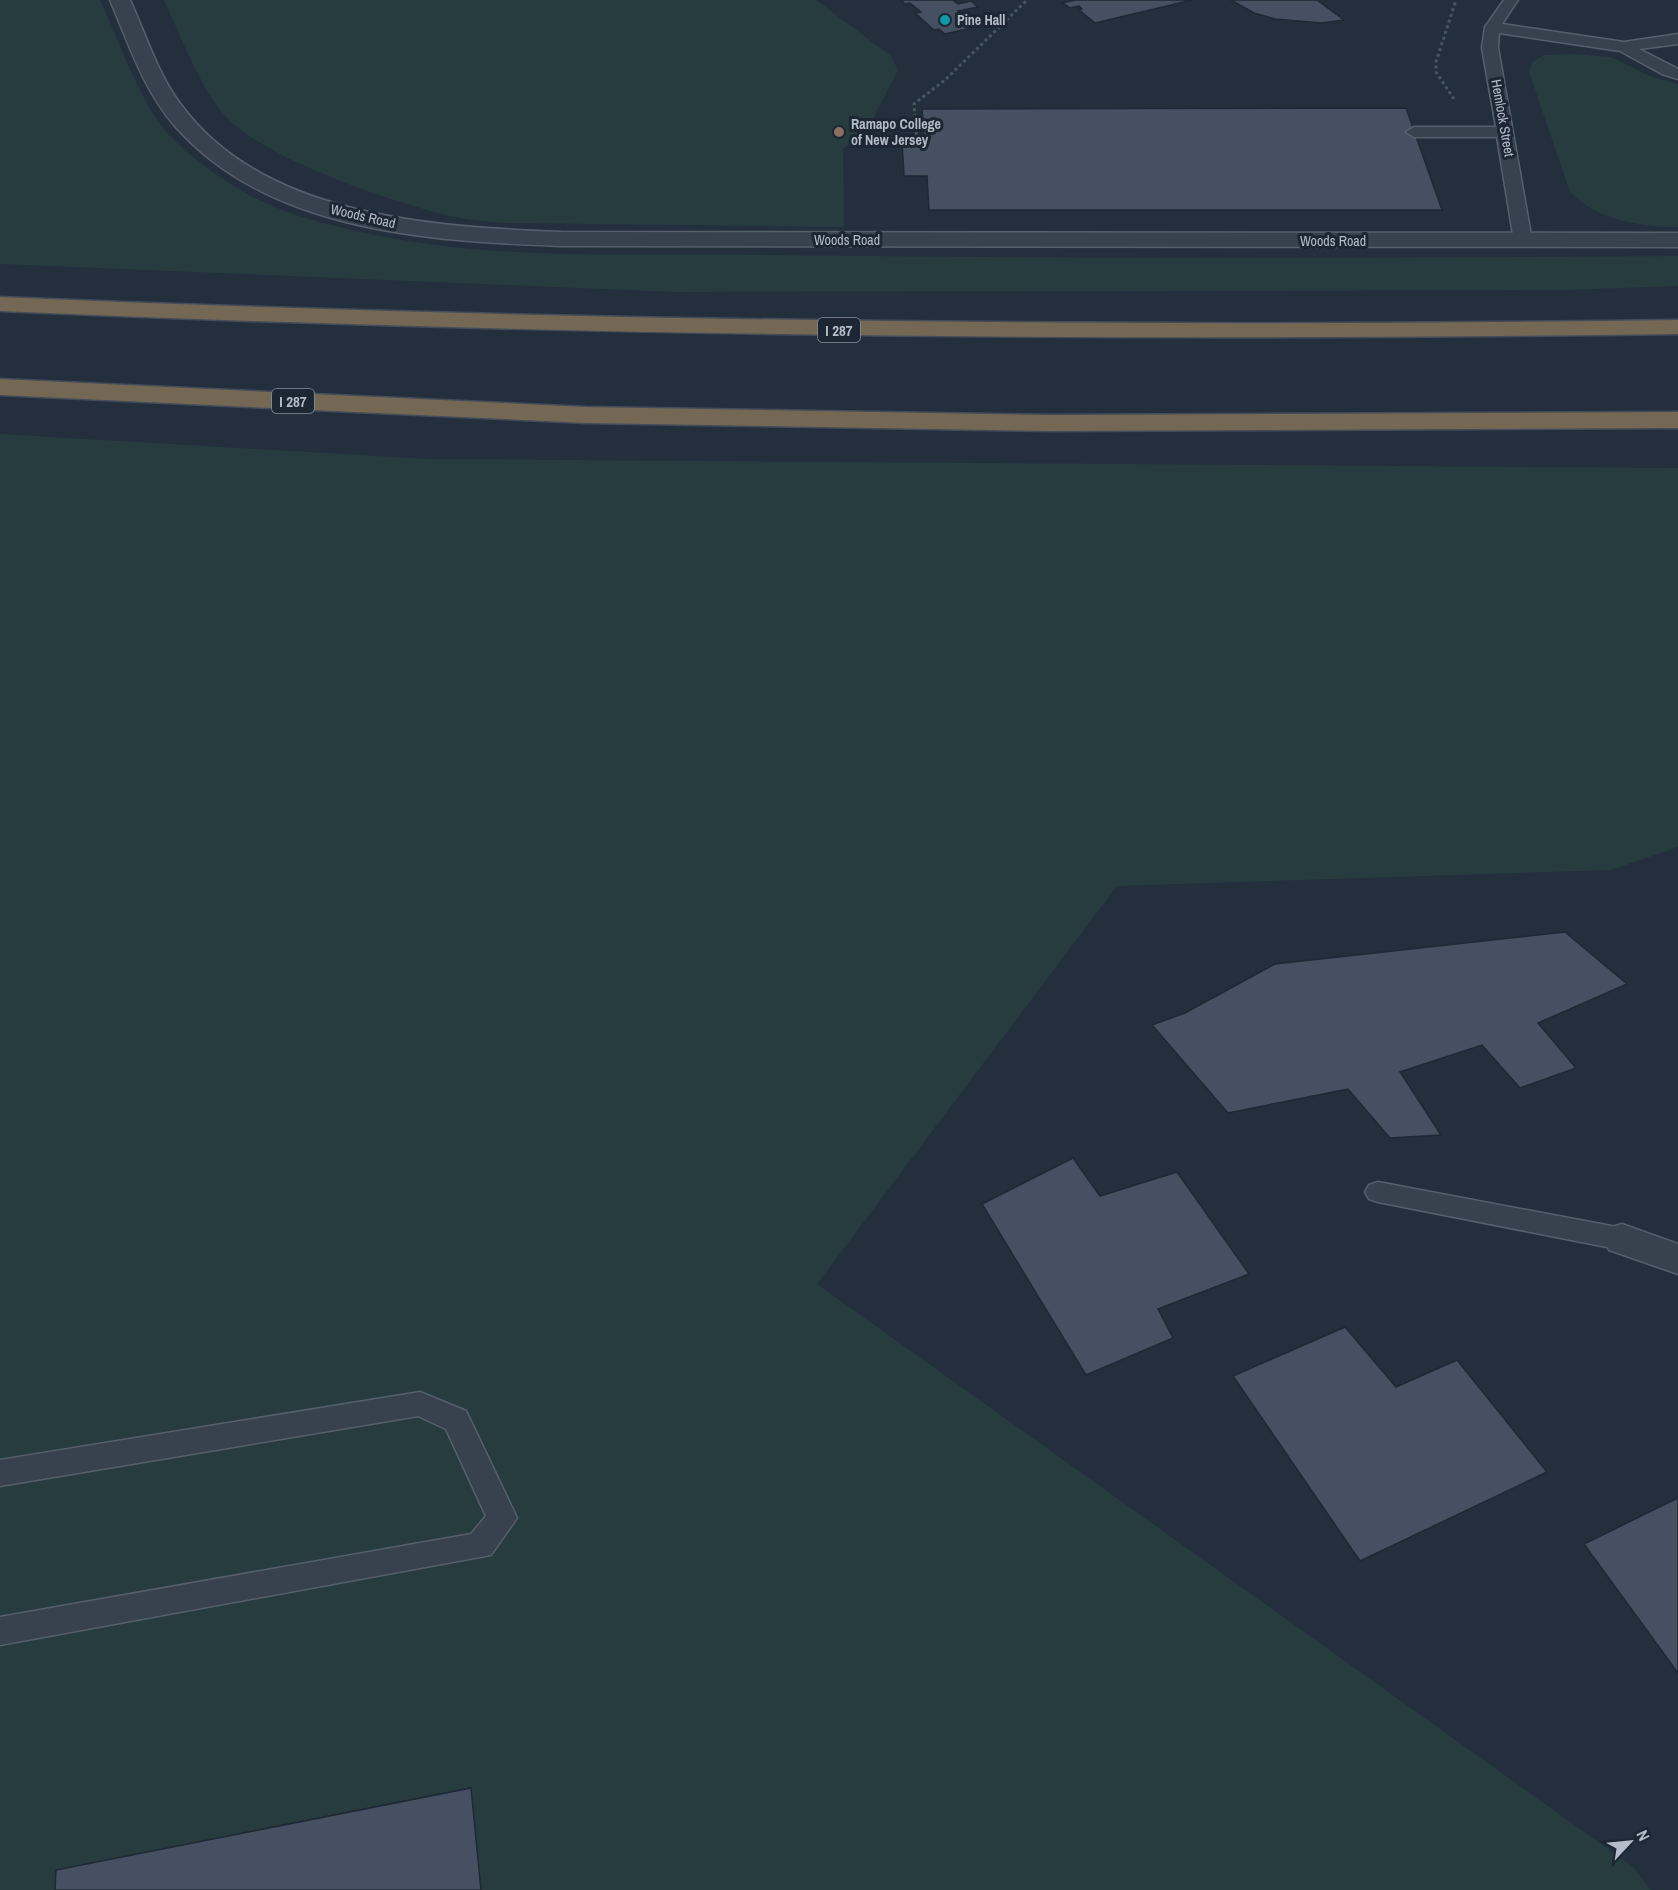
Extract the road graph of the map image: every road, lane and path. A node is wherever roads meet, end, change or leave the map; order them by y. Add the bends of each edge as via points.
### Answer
1 (120, 0) edge
2 (1027, 0) edge
3 (1456, 0) edge
4 (1510, 0) edge
5 (1492, 27) junction
6 (1678, 39) edge
7 (1624, 47) junction
8 (1678, 74) edge
9 (1414, 132) dead end
10 (1472, 132) junction
11 (1505, 132) junction
12 (917, 141) dead end
13 (1678, 240) edge
14 (1523, 241) junction
15 (0, 304) edge
16 (1678, 327) edge
17 (0, 387) edge
18 (1678, 420) edge
19 (1378, 1192) dead end
20 (1622, 1239) joint
21 (1678, 1259) edge
22 (0, 1473) edge
23 (0, 1631) edge

1 - 14 street, Woods Road via 163,92 180,119 204,145 281,191 327,208 438,232 573,240
2 - 12 path via 945,80 914,104
3 - 10 path via 1436,72
4 - 5 lane
5 - 7 lane
5 - 11 lane, Hemlock Street via 1490,48
6 - 7 lane
7 - 8 lane
9 - 10 lane
10 - 11 lane
11 - 14 lane, Hemlock Street
13 - 14 street, Woods Road
15 - 16 highway, I 287 via 326,318 796,329 1263,333
17 - 18 highway, I 287 via 668,417 1052,423
19 - 20 lane
20 - 21 street
22 - 23 lane via 420,1404 456,1420 502,1518 480,1546

